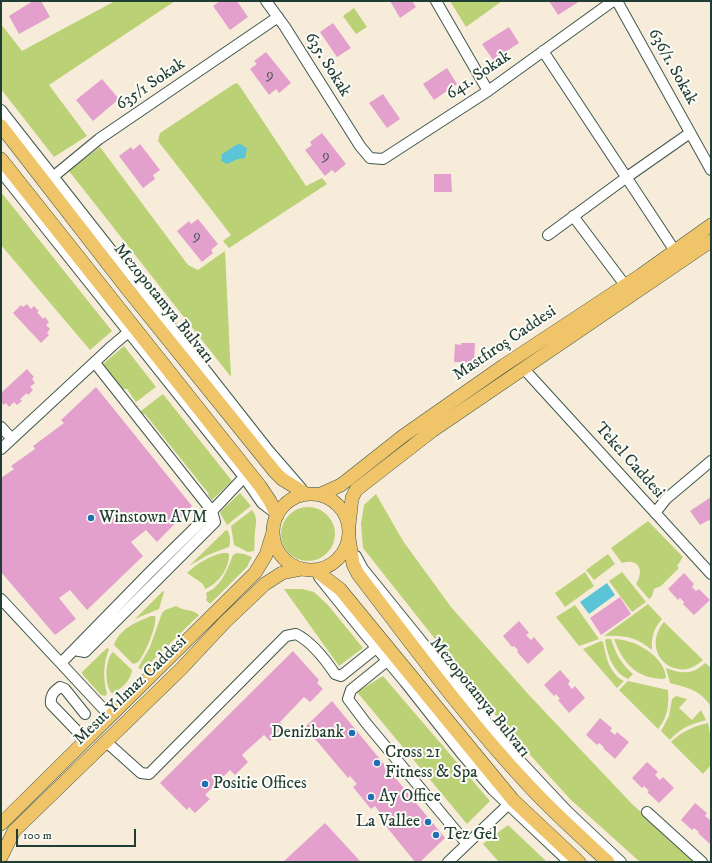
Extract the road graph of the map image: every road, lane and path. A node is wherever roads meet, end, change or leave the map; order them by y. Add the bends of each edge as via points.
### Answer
1 (266, 1) edge
2 (436, 1) edge
3 (613, 1) edge
4 (617, 1) edge
5 (278, 17) junction
6 (543, 51) junction
7 (488, 91) junction
8 (1, 110) edge
9 (1, 126) edge
10 (690, 133) junction
11 (360, 146) joint
12 (1, 159) edge
13 (711, 170) edge
14 (1, 172) edge
15 (627, 177) junction
16 (49, 180) junction
17 (573, 216) junction
18 (711, 225) edge
19 (548, 235) dead end
20 (711, 241) edge
21 (675, 251) junction
22 (625, 285) junction
23 (131, 330) junction
24 (94, 362) junction
25 (524, 369) junction
26 (1, 427) edge
27 (12, 439) junction
28 (1, 449) edge
29 (711, 461) edge
30 (247, 474) junction
31 (305, 493) junction
32 (321, 494) junction
33 (212, 511) junction
34 (655, 513) junction
35 (276, 515) junction
36 (349, 531) junction
37 (273, 532) junction
38 (308, 570) junction
39 (711, 574) edge
40 (1, 599) edge
41 (376, 648) junction
42 (390, 658) junction
43 (61, 663) junction
44 (84, 714) dead end
45 (110, 716) junction
46 (85, 741) junction
47 (105, 743) junction
48 (510, 802) junction
49 (647, 812) dead end
50 (1, 824) edge
51 (467, 844) junction
52 (1, 857) edge
53 (448, 862) edge
54 (569, 862) edge
55 (579, 862) edge
56 (608, 862) edge
57 (621, 862) edge
58 (702, 862) edge

1 - 5 street, 635. Sokak
2 - 7 street
3 - 6 street, 641. Sokak
4 - 10 street, 636/1. Sokak
5 - 11 street, 635. Sokak
5 - 16 street, 635/1 Sokak via 99,140
6 - 7 street, 641. Sokak
6 - 15 street
7 - 11 street, 641. Sokak via 383,158 370,158
8 - 16 street
9 - 16 main road, Mezopotamya Bulvarı
10 - 13 street, 636/1. Sokak
10 - 15 street
12 - 23 main road
14 - 23 street
15 - 17 street
15 - 21 street
16 - 31 main road, Mezopotamya Bulvarı via 128,290 275,472
17 - 19 street
17 - 22 street
18 - 21 main road, Mastfıroş Caddesi
20 - 25 main road, Mastfıroş Caddesi
21 - 22 main road, Mastfıroş Caddesi
22 - 32 main road, Mastfıroş Caddesi via 529,347 403,436 341,485
23 - 24 street
23 - 30 main road
24 - 27 street
24 - 33 street
25 - 34 street, Tekel Caddesi
25 - 36 main road, Mastfıroş Caddesi via 432,431 356,490 352,498
26 - 27 street
27 - 28 street
29 - 34 street via 666,499
30 - 33 street
30 - 35 main road via 270,500
31 - 32 main road
31 - 35 main road via 288,501
32 - 36 main road via 340,506 346,515
33 - 43 street via 215,522 155,583 85,652 74,650
34 - 39 street, Tekel Caddesi
35 - 37 main road
36 - 38 main road via 345,550 337,560 327,567
36 - 56 main road, Mezopotamya Bulvarı via 353,564 358,574 432,670 502,757
36 - 57 street via 363,569 506,747 567,811
37 - 38 main road via 275,545 281,556 291,564
37 - 45 main road, Mesut Yılmaz Caddesi via 266,555 255,573
38 - 41 street via 326,586
38 - 42 main road via 340,589
38 - 47 main road, Mesut Yılmaz Caddesi via 282,573 265,584
40 - 43 street
41 - 42 street
41 - 47 street via 341,676 335,674 303,638 296,634 286,636 149,774 141,773
42 - 48 main road
42 - 51 street via 351,690 348,699
43 - 45 street
44 - 46 street via 65,690 60,687 53,692 51,704
45 - 46 main road, Mesut Yılmaz Caddesi
46 - 50 main road, Mesut Yılmaz Caddesi
47 - 52 main road, Mesut Yılmaz Caddesi via 14,831
48 - 51 street
48 - 54 street
48 - 55 main road
49 - 58 street
51 - 53 street

